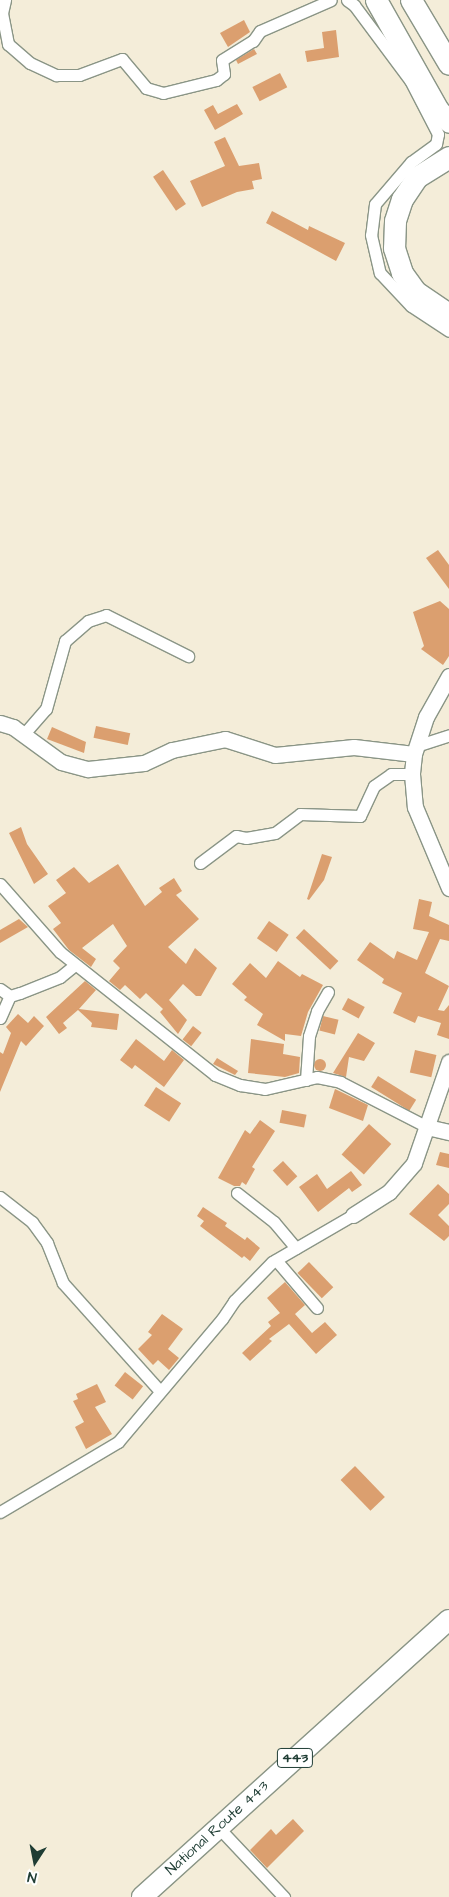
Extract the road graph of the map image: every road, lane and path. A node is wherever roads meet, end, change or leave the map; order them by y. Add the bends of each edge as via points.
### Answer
1 (5, 0) edge
2 (331, 0) edge
3 (347, 0) edge
4 (376, 0) edge
5 (411, 0) edge
6 (426, 0) edge
7 (449, 40) edge
8 (449, 64) edge
9 (449, 122) edge
10 (449, 157) edge
11 (449, 314) edge
12 (449, 331) edge
13 (188, 656) dead end
14 (449, 676) edge
15 (0, 723) edge
16 (23, 735) junction
17 (449, 735) edge
18 (415, 750) junction
19 (412, 774) junction
20 (200, 863) dead end
21 (0, 884) edge
22 (449, 888) edge
23 (75, 965) junction
24 (0, 989) edge
25 (328, 992) dead end
26 (10, 996) junction
27 (0, 1018) edge
28 (449, 1062) edge
29 (306, 1080) junction
30 (428, 1127) junction
31 (449, 1132) edge
32 (237, 1193) dead end
33 (0, 1197) edge
34 (353, 1215) joint
35 (296, 1248) junction
36 (276, 1260) junction
37 (317, 1308) dead end
38 (160, 1390) junction
39 (0, 1512) edge
40 (449, 1620) edge
41 (217, 1826) junction
42 (142, 1897) edge
43 (284, 1897) edge

1 - 2 street via 2,12 8,44 30,63 56,76 79,75 122,59 146,88 163,93 216,80 224,74 222,60 253,41 260,31
3 - 12 street via 410,80 438,134 436,144 411,162 375,204 371,235 380,273 411,306
4 - 9 highway via 438,110
5 - 8 highway
6 - 7 highway
10 - 11 highway via 418,177 402,199 395,221 394,248 402,273 416,292
13 - 16 street via 106,615 88,621 65,641 46,709
14 - 18 street via 426,717
15 - 16 street
16 - 18 street via 61,762 88,770 144,763 172,750 225,739 274,755 354,747
17 - 18 street
18 - 19 street
19 - 20 street via 391,774 374,786 360,816 300,814 275,833 246,838 236,836
19 - 22 street via 415,807
21 - 23 street via 40,933
23 - 26 street via 60,976
23 - 29 street via 215,1075 240,1085 265,1089
24 - 26 street
25 - 29 street via 317,1011 309,1036
26 - 27 street
28 - 30 street
29 - 30 street via 317,1077 340,1082
30 - 31 street
30 - 34 street via 414,1163 389,1192
32 - 35 street via 274,1222
33 - 38 street via 32,1222 47,1243 63,1283
34 - 35 street
35 - 36 street
36 - 37 street
36 - 38 street via 234,1301
38 - 39 street via 118,1442
40 - 41 highway, National Route 443 / 443
41 - 42 highway, National Route 443 / 443
41 - 43 street

